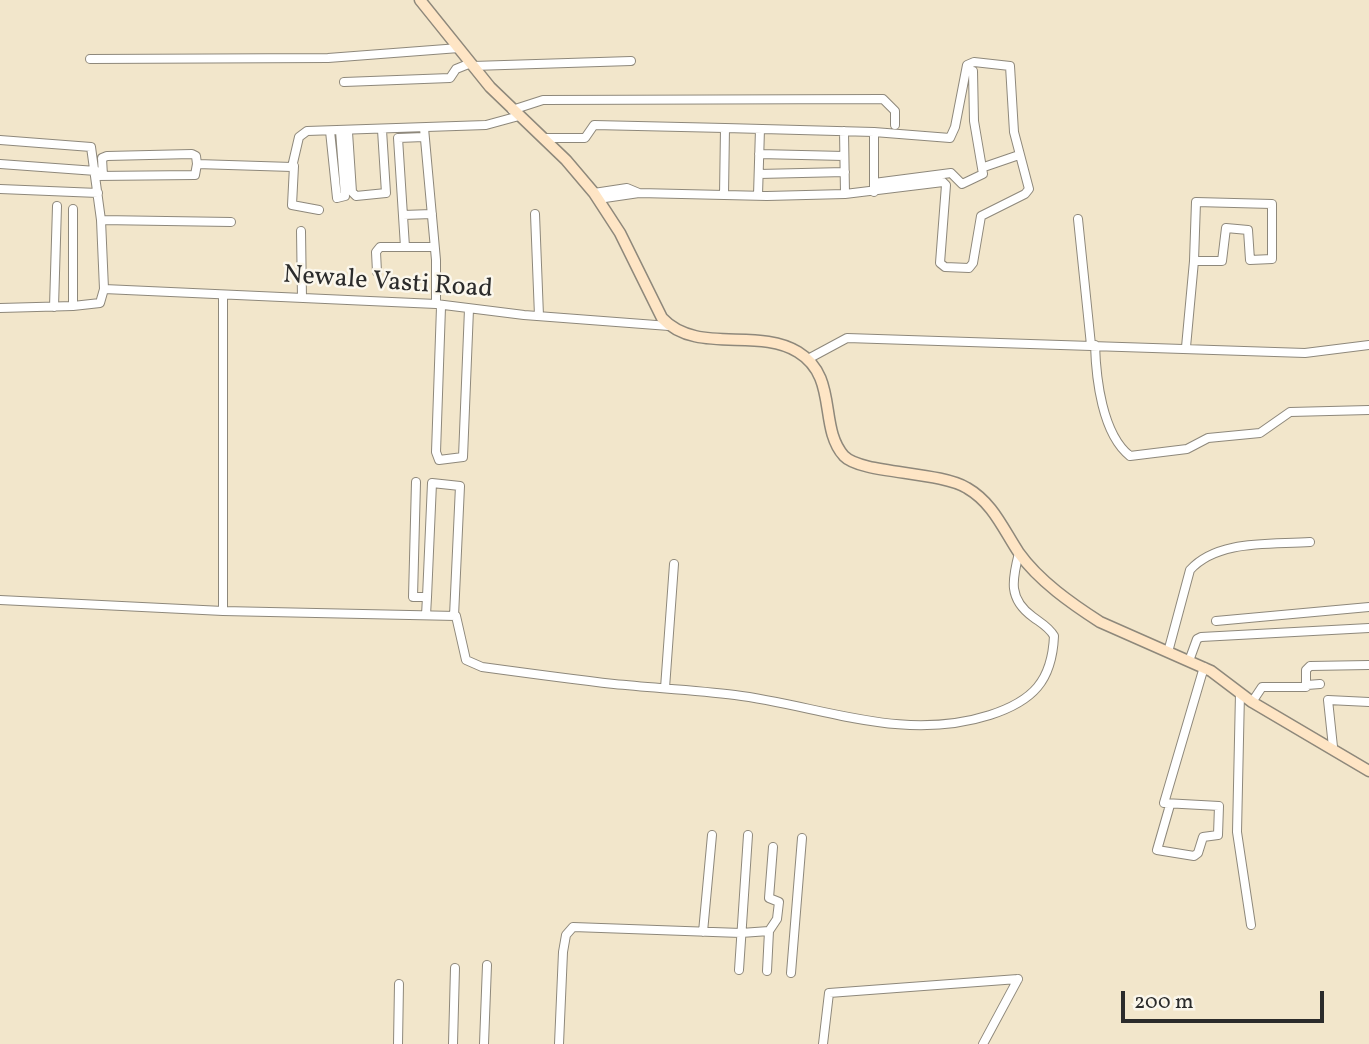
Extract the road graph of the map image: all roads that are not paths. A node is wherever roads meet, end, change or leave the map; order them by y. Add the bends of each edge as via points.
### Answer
1 (420, 0) edge
2 (459, 48) junction
3 (90, 60) dead end
4 (631, 61) dead end
5 (472, 64) junction
6 (973, 71) dead end
7 (344, 82) dead end
8 (516, 113) junction
9 (895, 125) dead end
10 (725, 128) junction
11 (760, 128) junction
12 (382, 130) junction
13 (330, 131) junction
14 (344, 131) junction
15 (844, 131) junction
16 (424, 132) junction
17 (874, 132) junction
18 (542, 138) junction
19 (0, 140) edge
20 (759, 154) junction
21 (1019, 155) junction
22 (844, 156) junction
23 (0, 164) edge
24 (197, 164) junction
25 (294, 166) junction
26 (984, 167) junction
27 (845, 172) junction
28 (98, 174) junction
29 (759, 174) junction
30 (874, 187) junction
31 (0, 189) edge
32 (98, 193) junction
33 (845, 194) junction
34 (724, 195) junction
35 (758, 195) junction
36 (596, 197) junction
37 (57, 206) dead end
38 (73, 209) dead end
39 (319, 210) dead end
40 (432, 214) junction
41 (534, 214) dead end
42 (403, 215) junction
43 (1078, 219) dead end
44 (101, 220) junction
45 (231, 222) dead end
46 (301, 231) dead end
47 (405, 247) junction
48 (434, 247) junction
49 (1194, 261) junction
50 (377, 272) dead end
51 (104, 289) junction
52 (223, 297) junction
53 (302, 298) junction
54 (73, 306) junction
55 (438, 306) junction
56 (54, 307) junction
57 (0, 308) edge
58 (469, 309) junction
59 (539, 316) junction
60 (669, 326) junction
61 (1093, 345) junction
62 (1369, 345) edge
63 (1186, 347) junction
64 (808, 359) junction
65 (1369, 398) edge
66 (1369, 410) edge
67 (416, 482) dead end
68 (1310, 542) dead end
69 (1019, 553) junction
70 (674, 564) dead end
71 (413, 597) junction
72 (427, 597) junction
73 (0, 600) edge
74 (1369, 607) edge
75 (223, 611) junction
76 (412, 615) junction
77 (426, 615) junction
78 (454, 616) junction
79 (1216, 621) dead end
80 (1369, 628) edge
81 (1168, 652) junction
82 (1189, 661) junction
83 (1369, 666) edge
84 (1204, 667) junction
85 (1320, 684) dead end
86 (1307, 685) junction
87 (665, 688) junction
88 (1240, 694) junction
89 (1252, 702) junction
90 (1369, 702) edge
91 (1333, 747) junction
92 (1369, 771) edge
93 (1170, 805) junction
94 (712, 835) dead end
95 (747, 835) dead end
96 (802, 838) dead end
97 (773, 847) dead end
98 (1251, 925) dead end
99 (769, 931) junction
100 (703, 932) junction
101 (741, 933) junction
102 (487, 965) dead end
103 (455, 968) dead end
104 (739, 970) dead end
105 (767, 971) dead end
106 (791, 973) dead end
107 (399, 984) dead end
108 (398, 1044) edge
109 (453, 1044) edge
110 (484, 1044) edge
111 (559, 1044) edge
112 (823, 1044) edge
113 (983, 1044) edge

1 - 2 main road
2 - 3 street via 328,58
2 - 5 main road
4 - 5 street
5 - 7 street via 456,69 453,78
5 - 8 main road
6 - 26 street via 974,121
8 - 9 street via 543,100 883,99 895,111
8 - 16 street via 486,125
8 - 18 main road
10 - 11 street
10 - 18 street via 594,125 585,138
10 - 34 street
11 - 15 street
11 - 20 street
12 - 14 street
12 - 14 street via 386,192 356,196
12 - 16 street
13 - 14 street
13 - 14 street via 337,198 345,196
13 - 25 street via 303,132
15 - 17 street
15 - 22 street
16 - 40 street
16 - 42 street via 398,138
17 - 21 street via 950,138 967,65 1005,63 1010,66
17 - 30 street
18 - 36 main road
19 - 28 street via 91,147
20 - 22 street
20 - 29 street
21 - 26 street
21 - 30 street via 1028,190 983,213 969,268 945,267 940,262 945,183
22 - 27 street
23 - 28 street
24 - 25 street
24 - 28 street via 195,175
24 - 28 street via 192,154 107,156 102,158
25 - 39 street via 292,205
26 - 30 street via 983,174 962,184 951,173
27 - 29 street
27 - 33 street
28 - 32 street
29 - 35 street
30 - 33 street
31 - 32 street
32 - 44 street
33 - 35 street
34 - 35 street
34 - 36 street via 639,193 627,188
36 - 60 main road
37 - 56 street
38 - 54 street
40 - 42 street
40 - 48 street
41 - 59 street
42 - 47 street
43 - 61 street
44 - 45 street
44 - 51 street
46 - 53 street
47 - 48 street
47 - 50 street via 377,248
48 - 55 street
49 - 49 street via 1196,202 1272,204 1272,259 1250,260 1248,230 1226,228 1223,260
49 - 63 street
51 - 52 street, Newale Vasti Road
51 - 54 street via 99,304
52 - 53 street, Newale Vasti Road
52 - 75 street
53 - 55 street, Newale Vasti Road
54 - 56 street
55 - 58 street, Newale Vasti Road
55 - 58 street via 439,460 463,457
56 - 57 street
58 - 59 street, Newale Vasti Road
59 - 60 street, Newale Vasti Road
60 - 64 main road via 690,335 782,346
61 - 63 street
61 - 64 street via 847,338
61 - 66 street via 1103,408 1130,456 1188,449 1208,438 1260,433 1290,412
62 - 63 street via 1305,353
64 - 69 main road via 824,387 837,443 846,458 946,478 969,489 991,508
65 - 66 street
67 - 71 street
68 - 81 street via 1222,550 1197,561 1190,570
69 - 81 main road via 1086,613
69 - 87 street via 1013,591 1025,611 1050,629 1054,653 1038,687 1010,708 960,723 895,725 743,696
70 - 87 street
71 - 72 street
71 - 76 street
72 - 77 street
72 - 78 street via 432,483 460,486
73 - 75 street
74 - 79 street
75 - 76 street
76 - 77 street
77 - 78 street
78 - 87 street via 461,650 471,664
80 - 82 street via 1201,637
81 - 82 main road
82 - 84 main road
83 - 86 street via 1310,666
84 - 88 main road
84 - 93 street via 1164,800
85 - 86 street
86 - 89 street via 1262,687
88 - 89 main road
88 - 98 street via 1237,832
89 - 91 main road
90 - 91 street via 1328,700
91 - 92 main road
93 - 93 street via 1219,806 1218,835 1203,837 1197,855 1156,849
94 - 100 street
95 - 101 street
96 - 106 street
97 - 99 street via 769,898 779,902 777,919
99 - 101 street
99 - 105 street
100 - 101 street
100 - 111 street via 573,927 566,935 563,952
101 - 104 street
102 - 110 street
103 - 109 street
107 - 108 street
112 - 113 street via 829,993 1018,979

